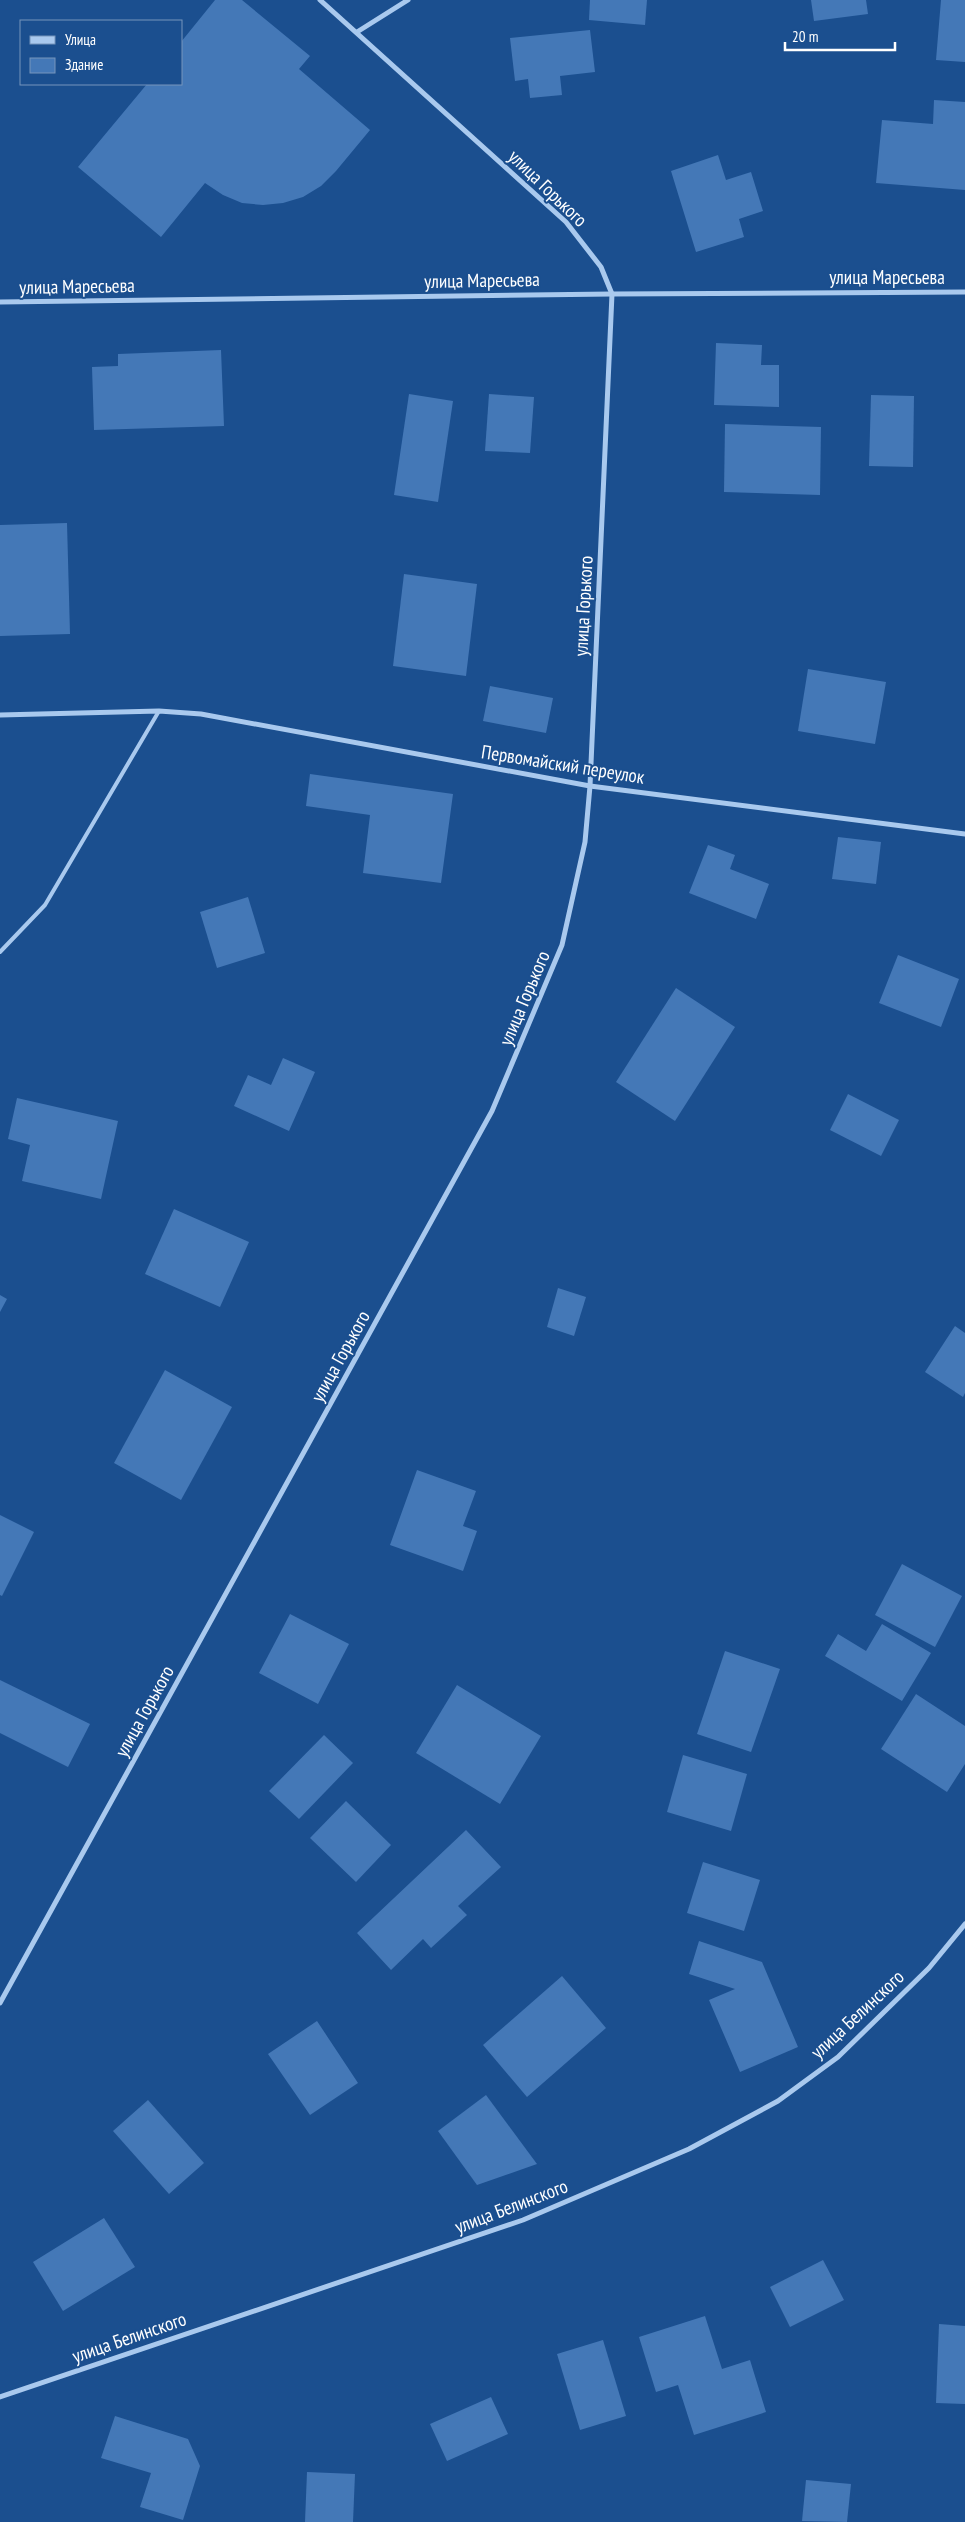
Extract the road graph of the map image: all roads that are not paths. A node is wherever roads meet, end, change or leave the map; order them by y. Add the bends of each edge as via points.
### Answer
1 (320, 0) edge
2 (408, 0) edge
3 (357, 32) junction
4 (965, 292) edge
5 (612, 294) junction
6 (0, 302) edge
7 (159, 711) junction
8 (0, 715) edge
9 (590, 786) junction
10 (965, 834) edge
11 (0, 952) edge
12 (965, 1924) edge
13 (0, 2003) edge
14 (0, 2397) edge

1 - 3 street, улица Горького
2 - 3 street
3 - 5 street, улица Горького via 566,222 601,267
4 - 5 street, улица Маресьева
5 - 6 street, улица Маресьева
5 - 9 street, улица Горького
7 - 8 street, Первомайский переулок
7 - 9 street, Первомайский переулок via 202,714
7 - 11 lane via 45,905
9 - 10 street, Первомайский переулок
9 - 13 street, улица Горького via 585,842 562,945 492,1111
12 - 14 street, улица Белинского via 929,1968 838,2057 778,2101 689,2149 523,2220

